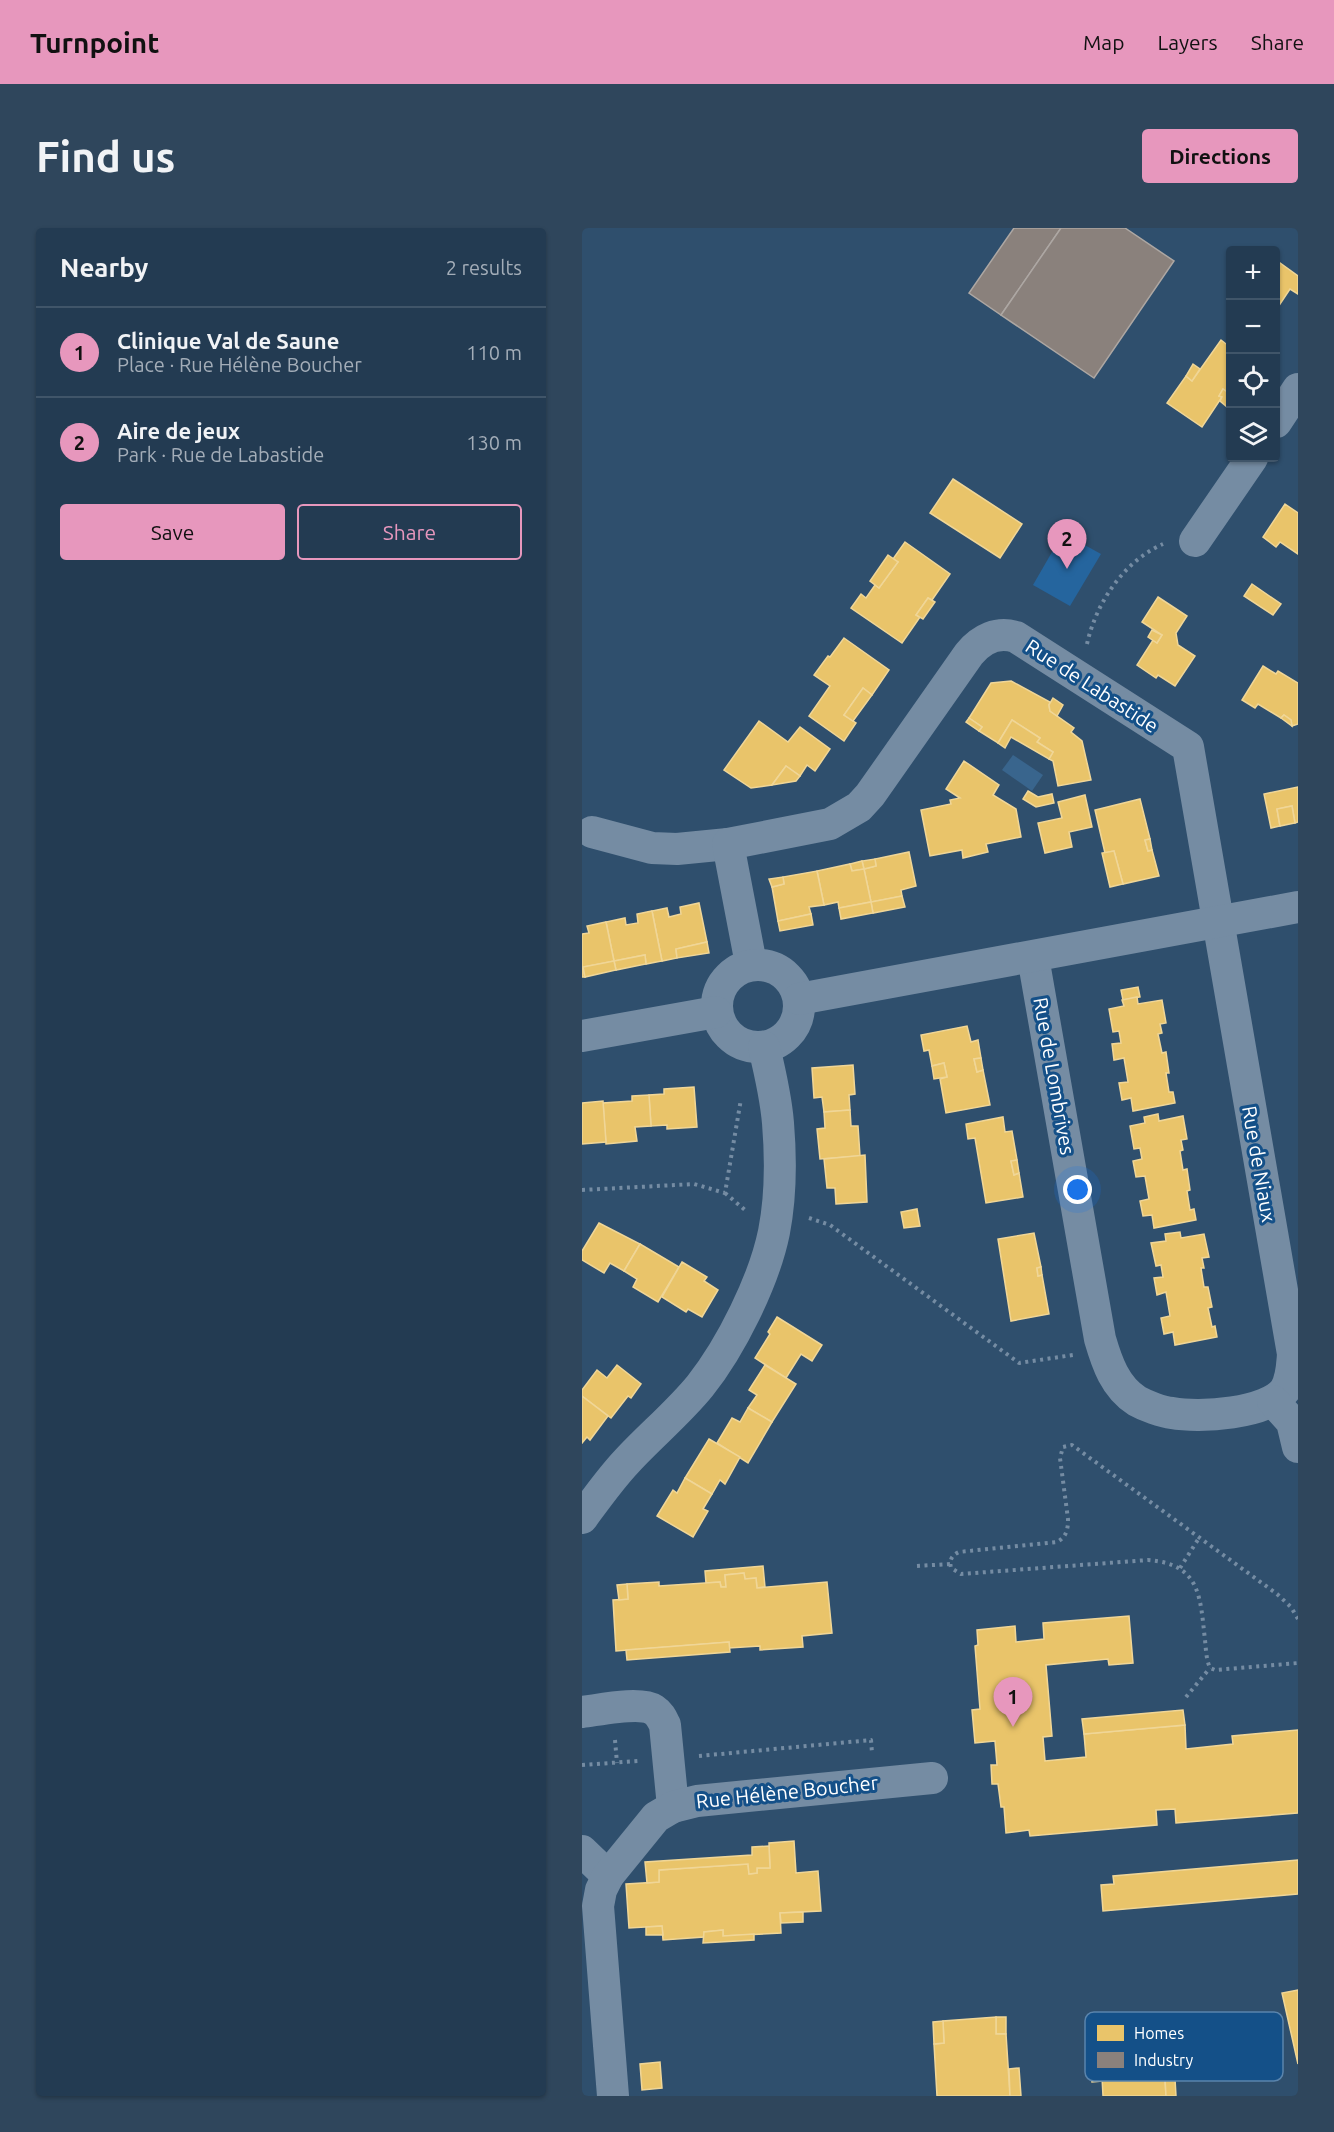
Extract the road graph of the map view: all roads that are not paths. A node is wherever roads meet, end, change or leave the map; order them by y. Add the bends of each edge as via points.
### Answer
1 (1298, 389) edge
2 (1280, 415) edge
3 (1249, 462) edge
4 (1195, 541) road end
5 (592, 832) dead end
6 (728, 844) junction
7 (1298, 907) edge
8 (1217, 921) junction
9 (1033, 957) junction
10 (751, 964) junction
11 (799, 999) junction
12 (716, 1012) junction
13 (582, 1036) edge
14 (767, 1059) junction
15 (1273, 1401) junction
16 (1298, 1447) edge
17 (582, 1518) edge
18 (582, 1712) edge
19 (932, 1778) dead end
20 (673, 1807) junction
21 (582, 1851) edge
22 (608, 1876) junction
23 (613, 2096) edge

1 - 2 street
3 - 4 street
5 - 6 street, Rue de Labastide via 652,848
6 - 8 street, Rue de Labastide via 830,824 859,807 981,641 1001,635 1016,637 1188,747
6 - 10 street
7 - 8 street
8 - 9 street
8 - 15 street, Rue de Niaux via 1293,1354 1285,1389
9 - 11 street
9 - 15 street, Rue de Lombrives via 1108,1366 1119,1384 1137,1401 1171,1413 1244,1410
10 - 11 street via 767,965 782,972 794,984
10 - 12 street via 724,981 717,995
11 - 14 street via 799,1015 792,1030
12 - 13 street
12 - 14 street via 733,1040
14 - 17 street via 780,1158 774,1233 761,1272 726,1346 699,1387 626,1462
15 - 16 street via 1292,1422
18 - 20 street via 639,1706 652,1708 660,1715 665,1725
19 - 20 street, Rue Hélène Boucher via 697,1801
20 - 22 street, Rue Hélène Boucher via 656,1817
21 - 22 street
22 - 23 street, Rue Hélène Boucher via 598,1906

